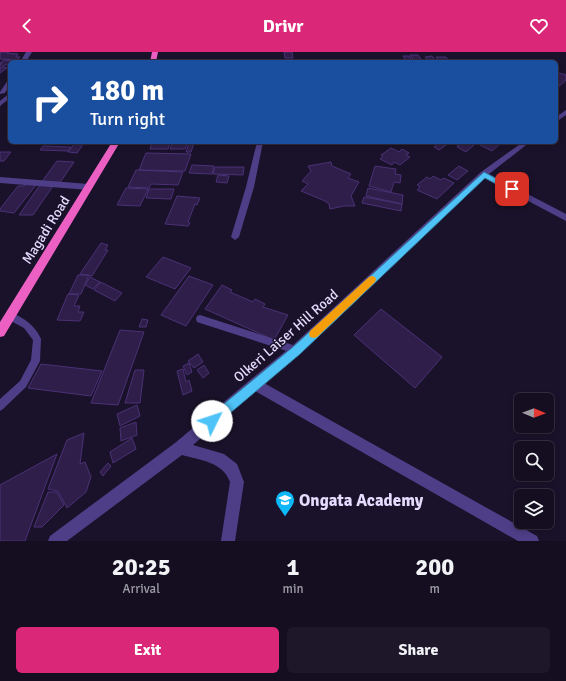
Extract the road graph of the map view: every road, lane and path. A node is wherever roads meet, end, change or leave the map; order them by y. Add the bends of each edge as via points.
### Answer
1 (8, 84) edge
2 (1, 93) edge
3 (8, 95) edge
4 (0, 104) edge
5 (115, 144) edge
6 (260, 144) edge
7 (524, 144) edge
8 (484, 174) junction
9 (0, 180) edge
10 (89, 187) junction
11 (566, 218) edge
12 (235, 237) dead end
13 (10, 316) junction
14 (200, 319) dead end
15 (0, 332) edge
16 (296, 350) junction
17 (254, 384) junction
18 (0, 406) edge
19 (180, 448) junction
20 (55, 541) edge
21 (228, 541) edge
22 (532, 541) edge

1 - 2 street
3 - 4 street
5 - 10 highway, Magadi Road
6 - 12 street
7 - 8 street, Olkeri Laiser Hill Road
8 - 11 street
8 - 16 street, Olkeri Laiser Hill Road
9 - 10 street
10 - 13 highway, Magadi Road
13 - 15 highway, Magadi Road
13 - 18 lane via 27,325 38,339 36,361 23,384
14 - 16 lane
16 - 17 street, Olkeri Laiser Hill Road
17 - 19 street, Olkeri Laiser Hill Road
17 - 22 street
19 - 20 street, Olkeri Laiser Hill Road
19 - 21 street via 219,459 232,470 237,482

